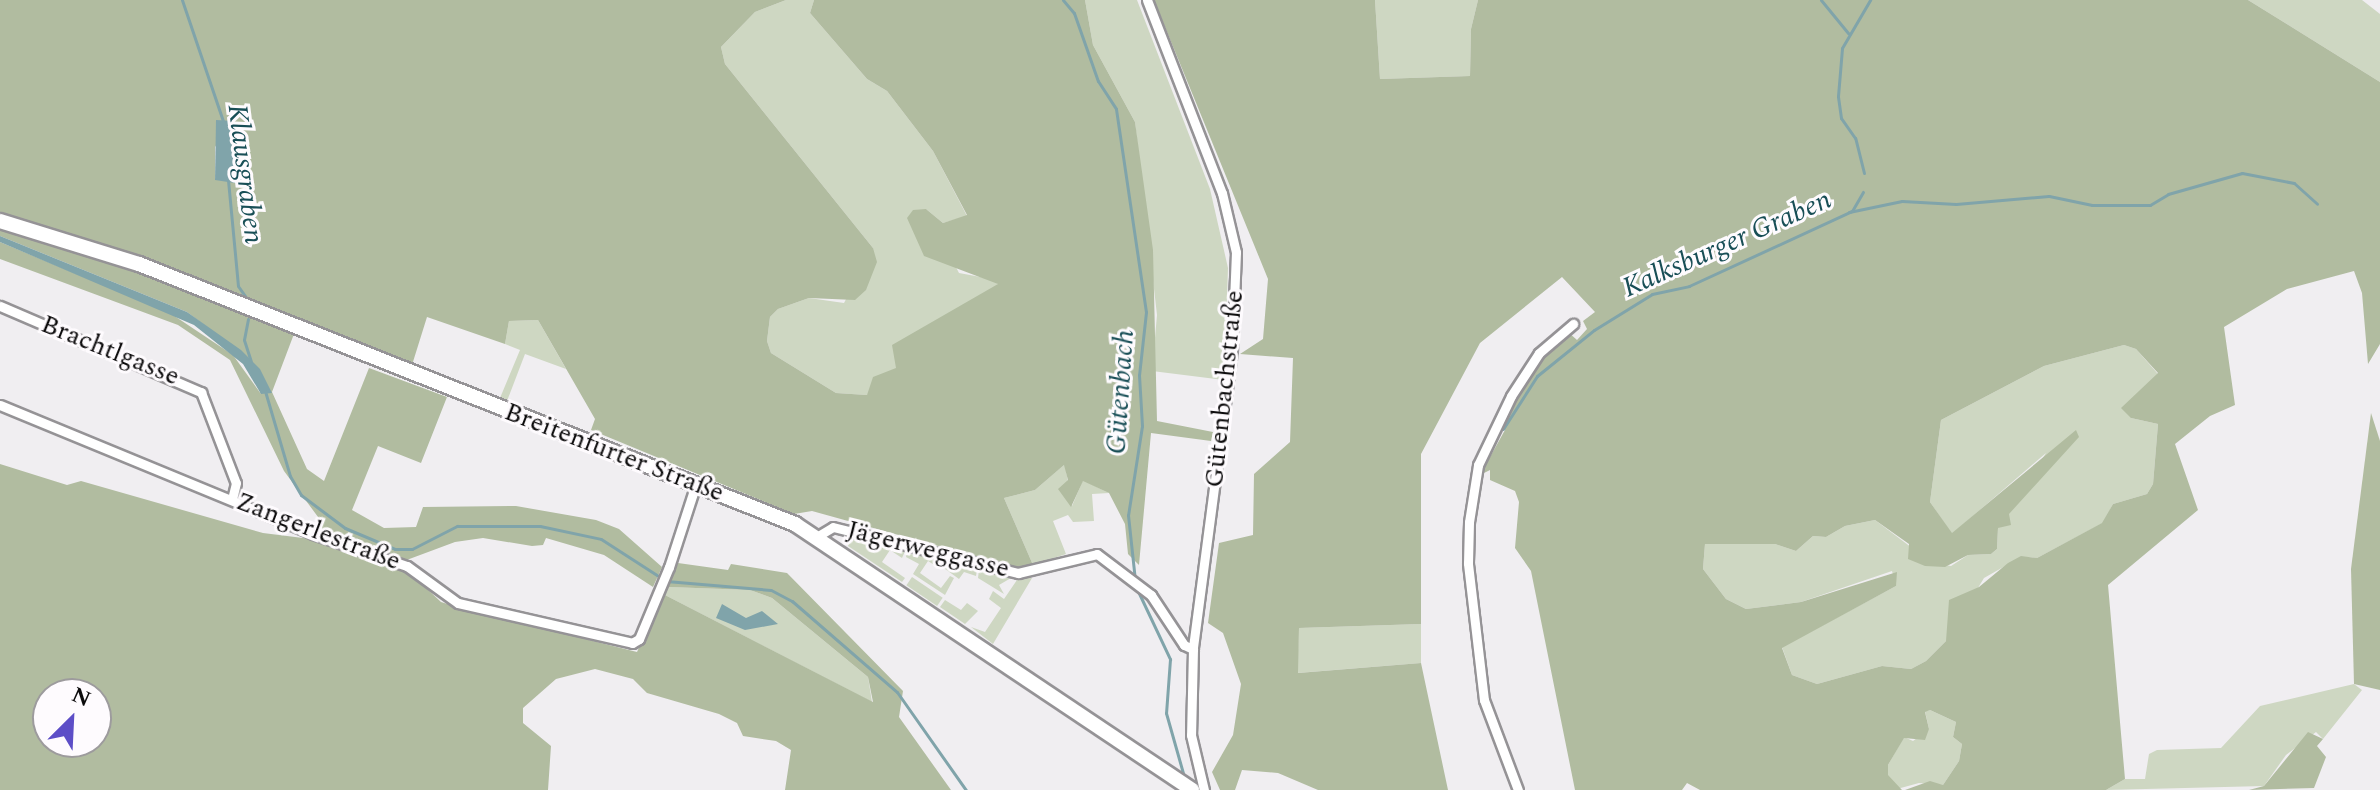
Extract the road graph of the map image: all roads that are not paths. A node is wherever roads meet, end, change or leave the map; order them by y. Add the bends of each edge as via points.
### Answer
1 (1147, 0) edge
2 (0, 221) edge
3 (0, 306) edge
4 (1573, 324) dead end
5 (0, 405) edge
6 (696, 484) junction
7 (232, 499) junction
8 (818, 536) junction
9 (1193, 649) junction
10 (1185, 786) edge
11 (1204, 790) edge
12 (1518, 790) edge

1 - 9 street, Gütenbachstraße via 1222,193 1236,252 1232,351
2 - 6 main road, Breitenfurter Straße via 139,264
3 - 7 street, Brachtlgasse via 201,392 236,483
4 - 12 street via 1539,353 1511,396 1478,465 1469,522 1468,563 1484,700
5 - 7 street, Zangerlestraße
6 - 7 street, Zangerlestraße via 637,642 599,638 458,603 407,566
6 - 8 main road, Breitenfurter Straße
8 - 9 street, Jägerweggasse via 833,527 1018,573 1097,554 1145,589 1184,645
8 - 10 main road, Breitenfurter Straße
9 - 11 street, Gütenbachstraße via 1191,735

